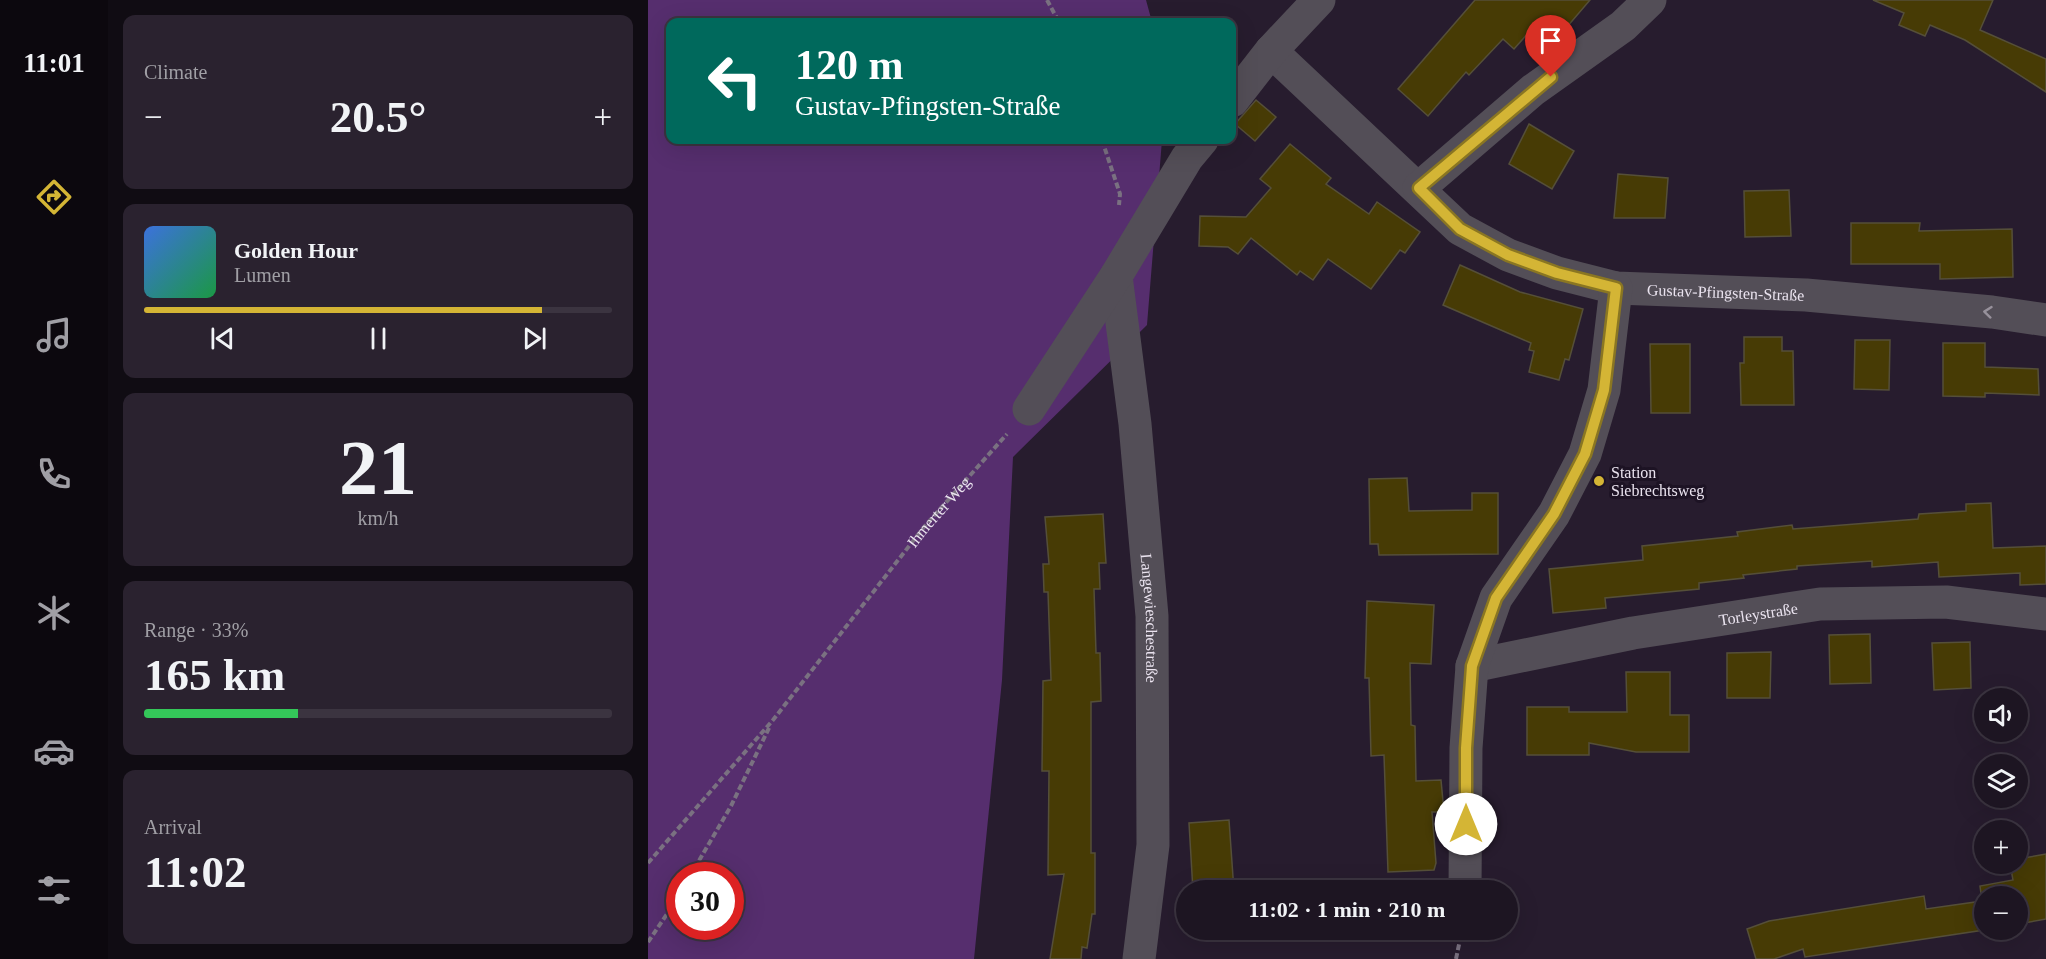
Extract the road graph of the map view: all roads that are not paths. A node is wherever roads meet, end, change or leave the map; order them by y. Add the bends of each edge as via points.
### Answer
1 (1319, 0) edge
2 (1650, 0) edge
3 (1271, 51) junction
4 (1236, 97) edge
5 (1199, 144) edge
6 (1419, 188) junction
7 (1116, 276) junction
8 (1616, 288) junction
9 (2046, 320) edge
10 (1029, 409) road end
11 (2046, 614) edge
12 (1472, 666) junction
13 (1465, 880) edge
14 (1139, 959) edge

1 - 3 street
2 - 6 street via 1623,26 1533,90
3 - 4 street
3 - 6 street, Gustav-Pfingsten-Straße
5 - 7 street
6 - 8 street, Gustav-Pfingsten-Straße via 1460,229 1508,255
7 - 10 street
7 - 14 street, Langewieschestraße via 1135,424 1152,616 1152,845
9 -> 8 street, Gustav-Pfingsten-Straße via 1806,295
8 - 12 street via 1604,390 1585,454 1554,514 1496,598
11 - 12 street, Torleystraße via 1946,602 1820,604 1633,633
12 - 13 street via 1466,748

